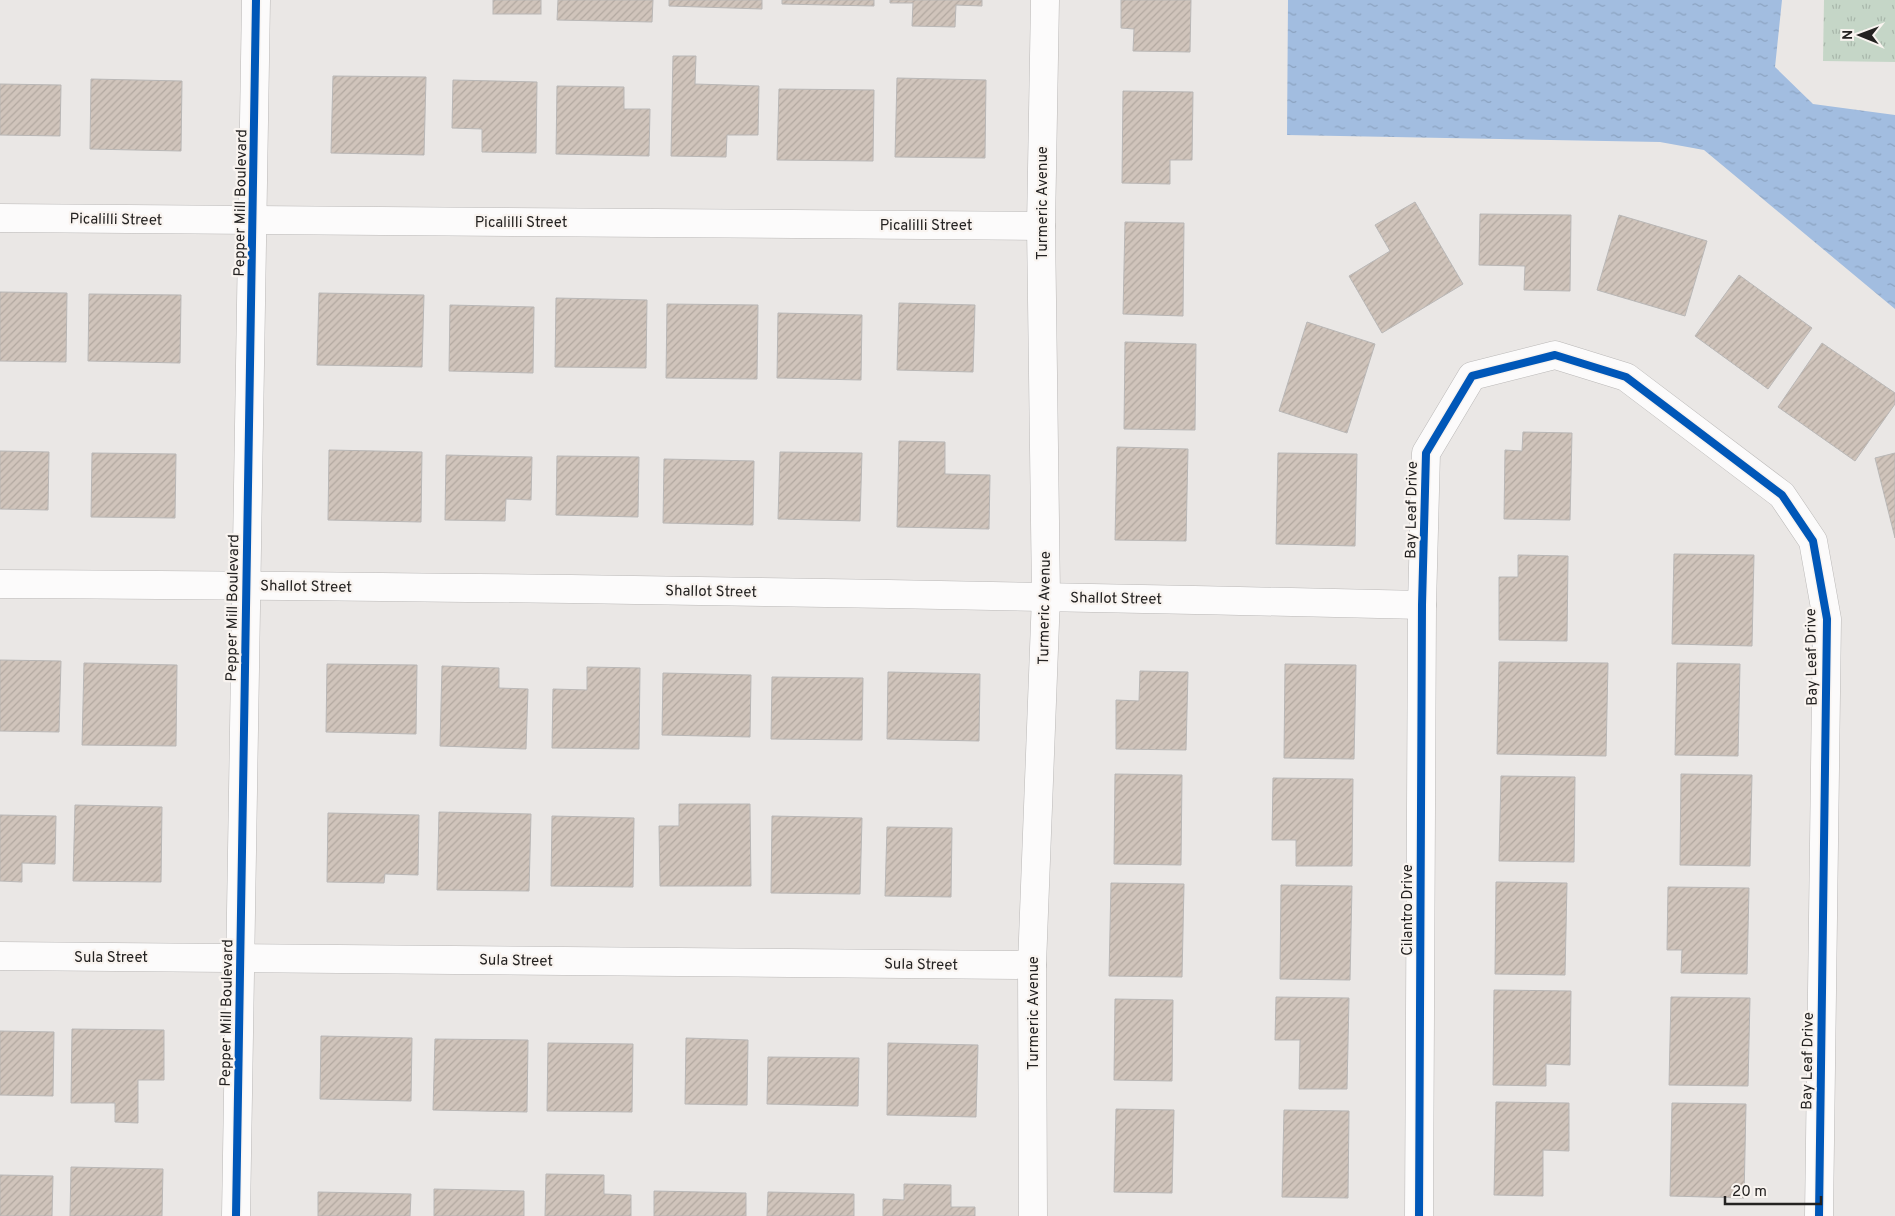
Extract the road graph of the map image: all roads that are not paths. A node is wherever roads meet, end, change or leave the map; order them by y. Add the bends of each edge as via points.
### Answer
1 (256, 0) edge
2 (1045, 0) edge
3 (0, 218) edge
4 (254, 221) junction
5 (1041, 226) junction
6 (0, 584) edge
7 (246, 585) junction
8 (1046, 596) junction
9 (1422, 605) junction
10 (0, 956) edge
11 (241, 958) junction
12 (1032, 965) junction
13 (236, 1216) edge
14 (1033, 1216) edge
15 (1419, 1216) edge
16 (1819, 1216) edge

1 - 4 street, Pepper Mill Boulevard
2 - 5 street, Turmeric Avenue
3 - 4 street, Picalilli Street
4 - 5 street, Picalilli Street
4 - 7 street, Pepper Mill Boulevard
5 - 8 street, Turmeric Avenue
6 - 7 street, Shallot Street
7 - 8 street, Shallot Street
7 - 11 street, Pepper Mill Boulevard
8 - 9 street, Shallot Street
8 - 12 street, Turmeric Avenue
9 - 15 street, Cilantro Drive
9 - 16 street, Bay Leaf Drive via 1426,453 1472,376 1555,355 1626,377 1782,495 1813,541 1827,619
10 - 11 street, Sula Street
11 - 12 street, Sula Street
11 - 13 street, Pepper Mill Boulevard
12 - 14 street, Turmeric Avenue

